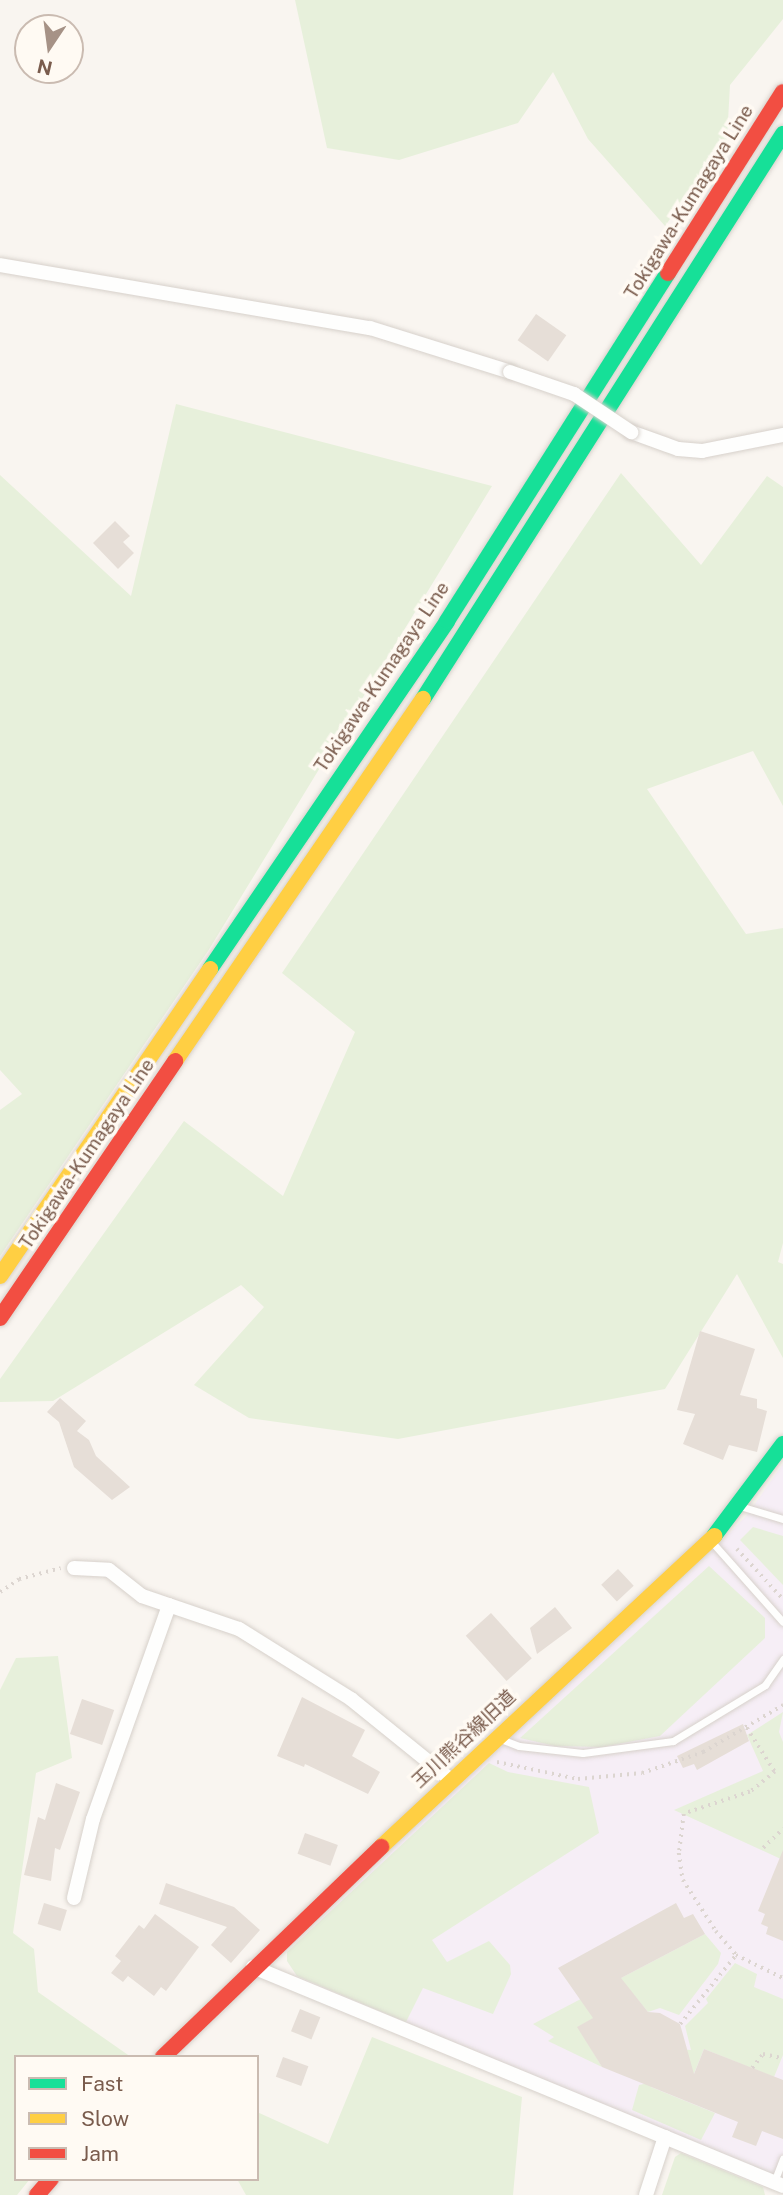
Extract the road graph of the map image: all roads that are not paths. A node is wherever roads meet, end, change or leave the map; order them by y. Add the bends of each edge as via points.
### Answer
1 (783, 92) edge
2 (783, 134) edge
3 (0, 265) edge
4 (783, 435) edge
5 (0, 1276) edge
6 (0, 1318) edge
7 (783, 1444) edge
8 (742, 1506) junction
9 (783, 1518) edge
10 (710, 1541) junction
11 (74, 1568) road end
12 (169, 1605) junction
13 (783, 1622) edge
14 (783, 1659) edge
15 (497, 1737) junction
16 (451, 1780) junction
17 (74, 1898) dead end
18 (253, 1967) junction
19 (165, 2055) edge
20 (665, 2137) junction
21 (783, 2159) edge
22 (779, 2187) edge
23 (646, 2195) edge

1 - 5 main road, Tokigawa-Kumagaya Line via 447,621
2 - 6 main road, Tokigawa-Kumagaya Line via 468,633
3 - 4 street, bridge via 370,328 574,394 631,432 678,449 702,451
7 - 8 main road, 玉川熊谷線旧道
8 - 9 lane
8 - 10 main road, 玉川熊谷線旧道
10 - 13 lane
10 - 15 main road, 玉川熊谷線旧道
11 - 12 street via 108,1570 142,1596
12 - 16 street via 250,1636 351,1699
12 - 17 street via 93,1819
14 - 15 lane via 765,1685 673,1741 583,1752 528,1748
15 - 16 main road, 玉川熊谷線旧道
16 - 18 main road, 玉川熊谷線旧道
18 - 19 main road, 玉川熊谷線旧道
18 - 20 street
20 - 22 street
20 - 23 street
21 - 22 lane

